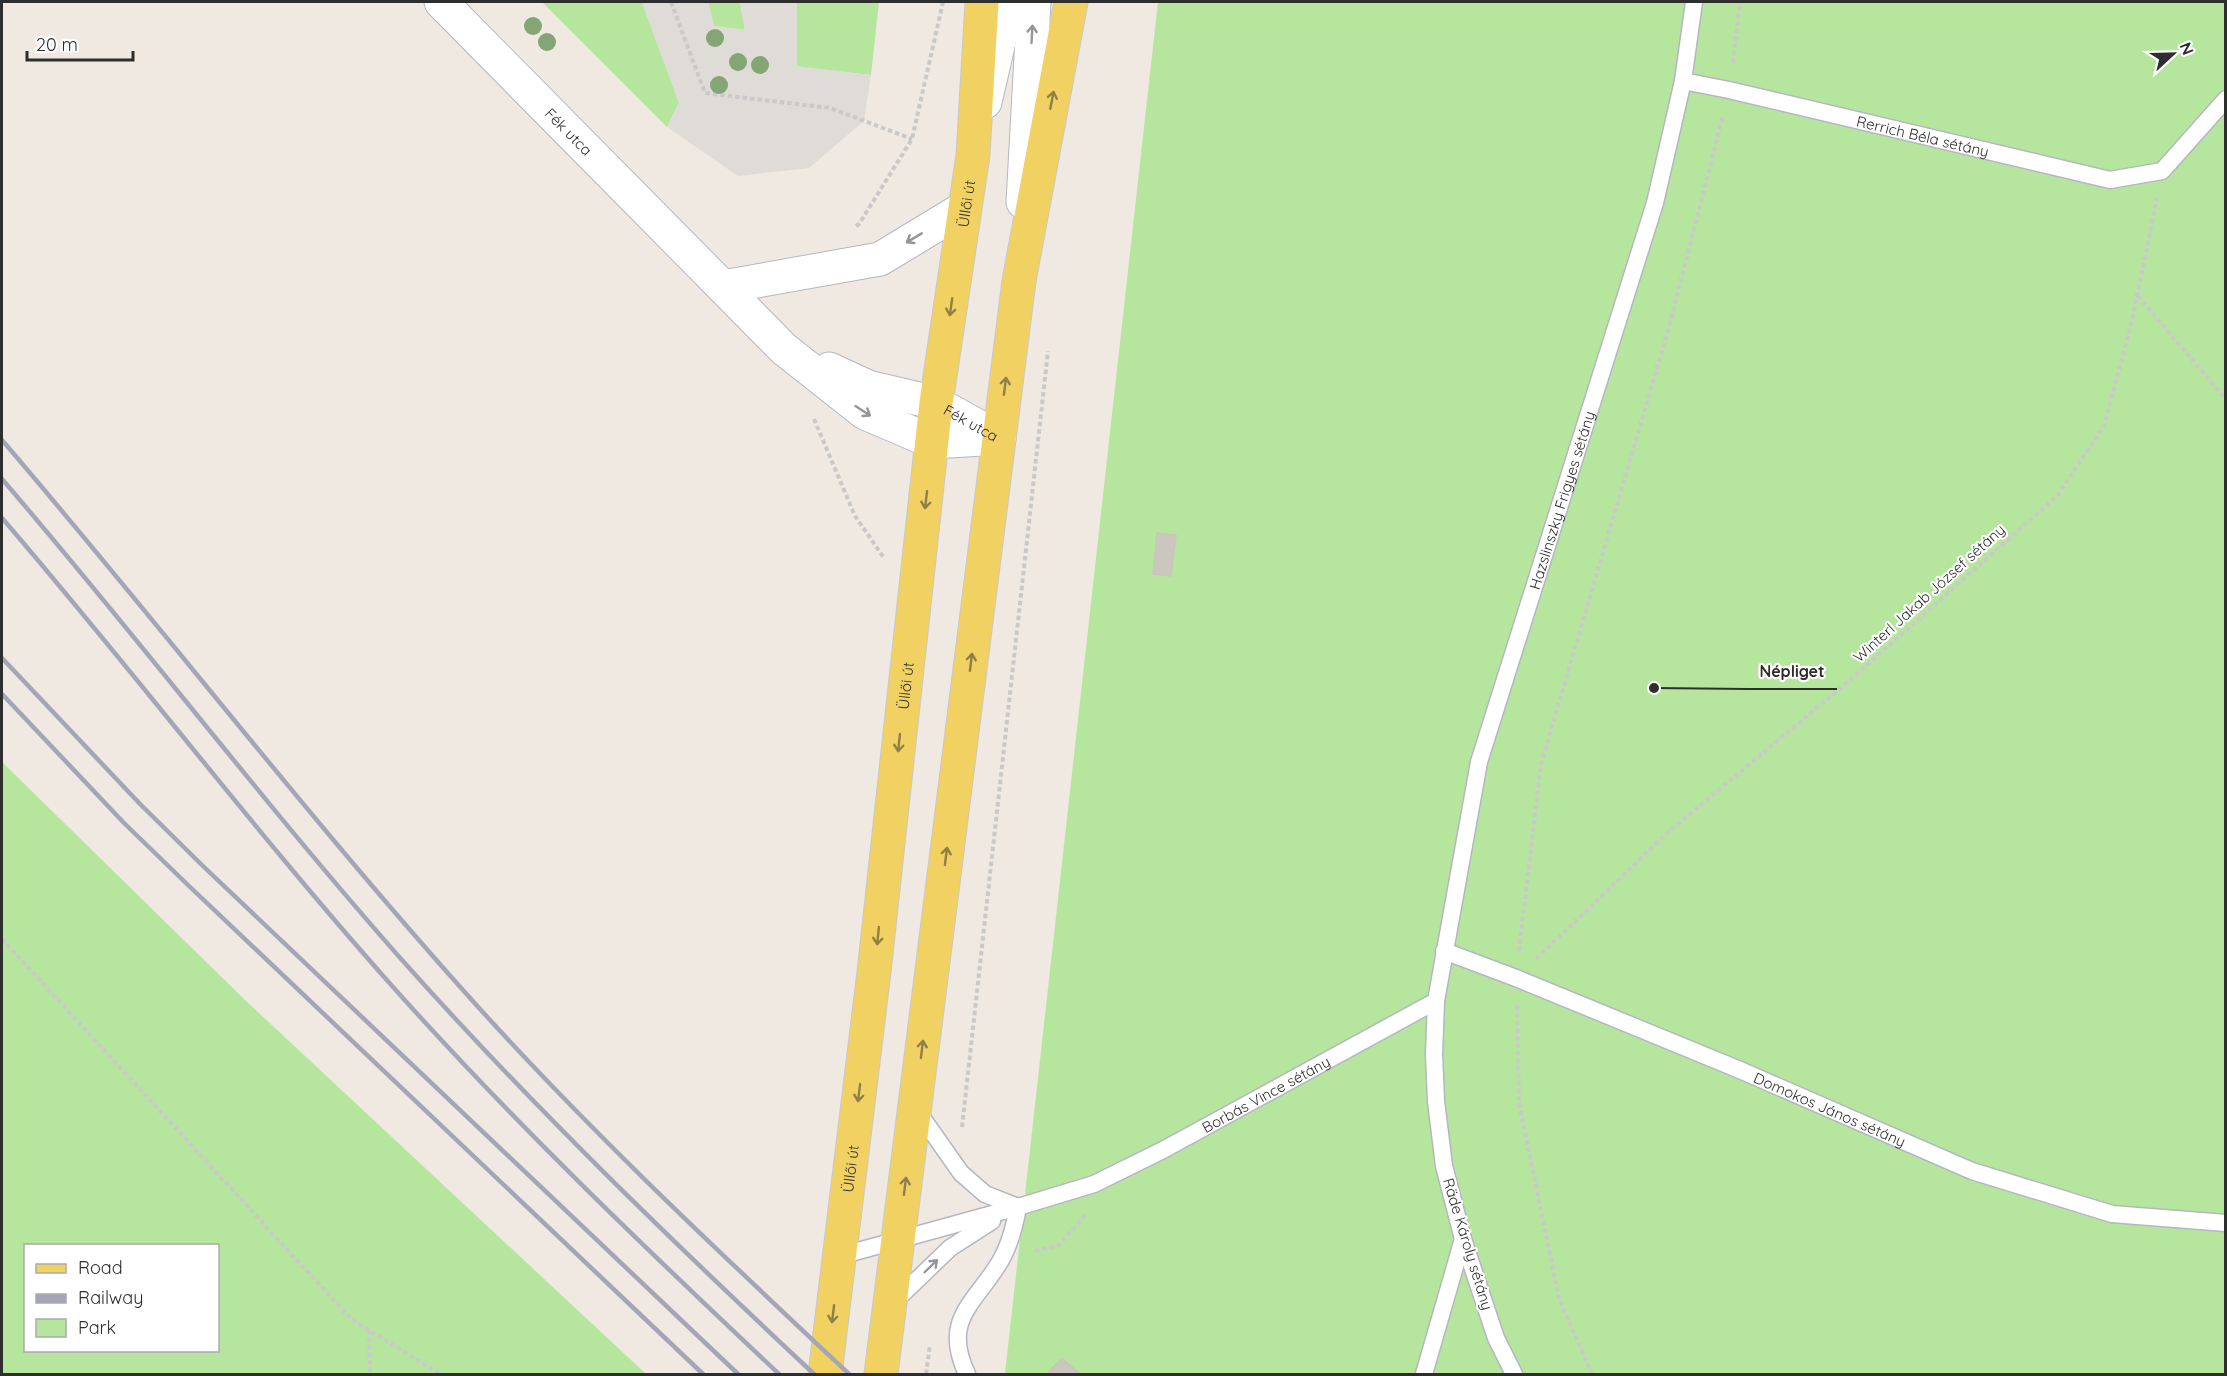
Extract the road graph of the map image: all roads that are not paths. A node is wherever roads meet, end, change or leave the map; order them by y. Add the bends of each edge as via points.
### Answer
1 (441, 2) edge
2 (982, 2) edge
3 (1008, 2) edge
4 (1034, 2) edge
5 (1071, 2) edge
6 (1694, 2) edge
7 (1683, 81) junction
8 (2226, 99) edge
9 (973, 155) junction
10 (964, 208) junction
11 (1018, 281) junction
12 (723, 287) junction
13 (784, 349) junction
14 (936, 403) junction
15 (999, 438) junction
16 (933, 442) junction
17 (1444, 951) junction
18 (1436, 1001) junction
19 (915, 1107) junction
20 (1018, 1207) junction
21 (2225, 1222) edge
22 (898, 1239) junction
23 (1463, 1239) junction
24 (840, 1256) junction
25 (890, 1306) junction
26 (825, 1374) edge
27 (881, 1374) edge
28 (967, 1374) edge
29 (1425, 1374) edge
30 (1514, 1374) edge

1 - 12 street, Fék utca
2 - 9 main road
3 - 9 street, Üllői út
11 -> 4 street
11 -> 5 main road
6 - 7 lane, Hazslinszky Frigyes sétány
7 - 8 lane, Rerrich Béla sétány via 2110,180 2162,171
7 - 17 lane, Hazslinszky Frigyes sétány via 1655,203 1479,762
9 - 10 main road, Üllői út
10 -> 12 street via 880,259
10 -> 14 main road, Üllői út
15 -> 11 main road
12 - 13 street, Fék utca
13 - 14 street, Fék utca via 868,387
13 -> 16 street, Fék utca via 865,413
14 - 15 street, Fék utca
14 - 16 main road, Üllői út
15 - 16 street, Fék utca
19 -> 15 main road
16 -> 24 main road, Üllői út
17 - 18 lane, Hazslinszky Frigyes sétány
17 - 21 lane, Domokos János sétány via 1740,1070 1972,1171 2112,1214
18 - 20 lane, Borbás Vince sétány via 1163,1150 1094,1184
18 - 23 lane, Räde Károly sétány via 1436,1101 1444,1166
19 - 20 lane via 961,1173 985,1194
22 -> 19 main road
20 - 22 lane
25 -> 20 lane via 950,1248
20 - 28 lane via 1002,1258 956,1332
22 - 24 lane
22 - 25 main road
23 - 29 lane
23 - 30 lane, Räde Károly sétány via 1496,1338
24 -> 26 main road, Üllői út
25 - 27 main road

